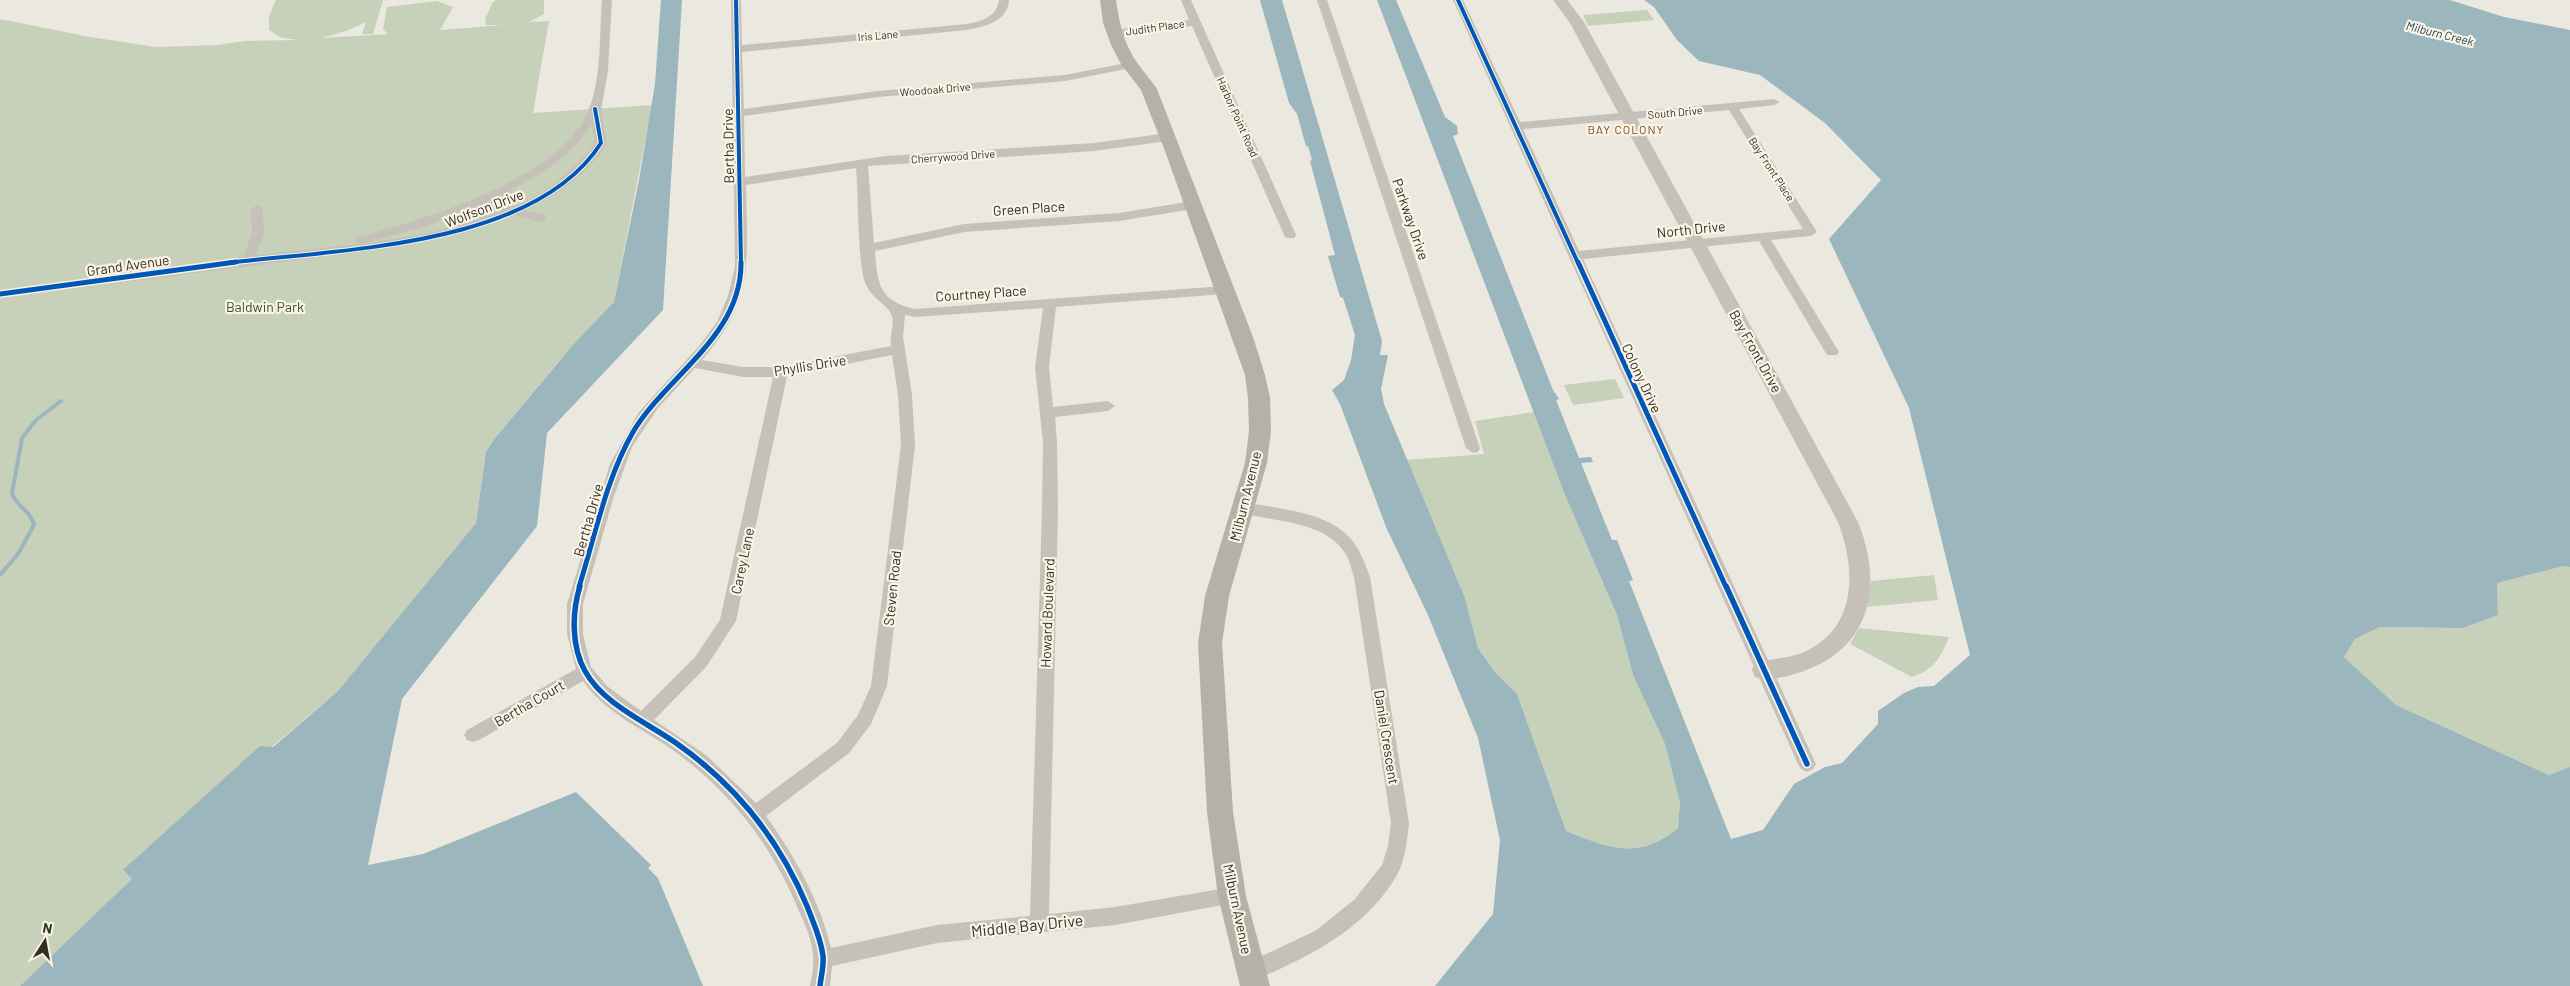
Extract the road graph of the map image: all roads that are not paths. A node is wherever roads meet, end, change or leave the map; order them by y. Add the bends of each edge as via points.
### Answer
1 (607, 0) edge
2 (736, 0) edge
3 (1004, 0) edge
4 (1108, 0) edge
5 (1186, 0) edge
6 (1322, 0) edge
7 (1458, 0) edge
8 (1560, 0) edge
9 (1196, 22) junction
10 (1115, 33) junction
11 (738, 49) junction
12 (1131, 65) junction
13 (1774, 102) dead end
14 (1732, 106) junction
15 (595, 109) junction
16 (738, 113) junction
17 (1627, 116) junction
18 (1516, 126) junction
19 (1168, 137) junction
20 (564, 149) junction
21 (592, 159) junction
22 (862, 164) junction
23 (739, 182) junction
24 (1194, 205) junction
25 (471, 206) junction
26 (258, 209) dead end
27 (517, 210) junction
28 (540, 218) dead end
29 (1811, 232) joint
30 (1290, 234) dead end
31 (1763, 237) junction
32 (1696, 244) junction
33 (869, 248) junction
34 (1575, 256) junction
35 (254, 259) junction
36 (1224, 290) junction
37 (0, 294) edge
38 (1050, 304) junction
39 (896, 310) junction
40 (899, 349) junction
41 (1832, 352) dead end
42 (691, 363) junction
43 (781, 372) junction
44 (1108, 406) dead end
45 (1048, 413) junction
46 (1473, 448) dead end
47 (1244, 508) junction
48 (1763, 670) junction
49 (585, 672) junction
50 (643, 720) junction
51 (473, 735) dead end
52 (1807, 764) dead end
53 (755, 814) junction
54 (1232, 896) junction
55 (1039, 923) junction
56 (824, 959) junction
57 (1254, 979) edge
58 (820, 986) edge

1 - 15 street, Wolfson Drive
2 - 11 street, Bertha Drive
3 - 11 street, Iris Lane via 996,17 966,27
4 - 10 main road, Milburn Avenue
5 - 9 street, Harbor Point Road
6 - 46 street, Parkway Drive
7 - 18 street, Colony Drive
8 - 17 street, Bay Front Drive via 1577,22
9 - 10 street, Judith Place
9 - 30 street, Harbor Point Road
10 - 12 main road, Milburn Avenue
11 - 16 street, Bertha Drive
12 - 16 street, Woodoak Drive via 1065,78 878,94
12 - 19 main road, Milburn Avenue via 1149,89
13 - 14 street, South Drive
14 - 17 street, South Drive
14 - 29 street, Bay Front Place
15 - 20 street, Wolfson Drive via 586,127
15 - 21 street, Wolfson Drive via 601,143
16 - 23 street, Bertha Drive
17 - 18 street, South Drive
17 - 32 street, Bay Front Drive
18 - 34 street, Colony Drive
19 - 22 street, Cherrywood Drive via 1094,147
19 - 24 main road, Milburn Avenue
20 - 21 street
20 - 25 street, Wolfson Drive via 536,170
21 - 27 street, Wolfson Drive via 584,169 553,191
22 - 23 street, Cherrywood Drive
22 - 33 street
23 - 42 street, Bertha Drive via 742,266 736,294 723,323
24 - 33 street, Green Place via 1119,217 964,228
24 - 36 main road, Milburn Avenue
25 - 27 street, Wolfson Drive
25 - 35 street, Wolfson Drive via 368,239
26 - 35 street
27 - 28 street, Wolfson Drive
27 - 35 street, Wolfson Drive via 460,232 416,241
29 - 31 street, North Drive
31 - 32 street, North Drive
31 - 41 street
32 - 34 street, North Drive
32 - 48 street, Bay Front Drive via 1834,491 1859,551 1860,586 1854,617 1836,645 1807,662
33 - 39 street via 873,289
34 - 48 street, Colony Drive
35 - 37 street, Grand Avenue
36 - 38 street, Courtney Place
36 - 47 main road, Milburn Avenue via 1243,336 1259,398 1260,431 1256,463
38 - 39 street, Courtney Place via 915,313
38 - 45 street, Howard Boulevard via 1042,368
39 - 40 street, Steven Road via 900,318 896,336
40 - 43 street, Phyllis Drive
40 - 53 street, Steven Road via 908,445 879,686 865,719 843,748
42 - 43 street, Phyllis Drive via 743,372
42 - 49 street, Bertha Drive via 644,416 630,437 614,473 574,612
43 - 50 street, Carey Lane via 728,621 704,660
44 - 45 street
45 - 55 street, Howard Boulevard via 1050,510
47 - 54 main road, Milburn Avenue via 1217,596 1210,643 1220,812
47 - 57 street, Daniel Crescent via 1317,524 1339,537 1354,556 1362,577 1400,822 1390,868 1361,906 1322,938
48 - 52 street, Colony Drive
49 - 50 street, Bertha Drive via 608,696
49 - 51 street, Bertha Court
50 - 53 street, Bertha Drive via 720,777
53 - 56 street, Bertha Drive via 796,878
54 - 55 street, Middle Bay Drive via 1115,916
54 - 57 main road, Milburn Avenue
55 - 56 street, Middle Bay Drive via 937,934
56 - 58 street, Bertha Drive

